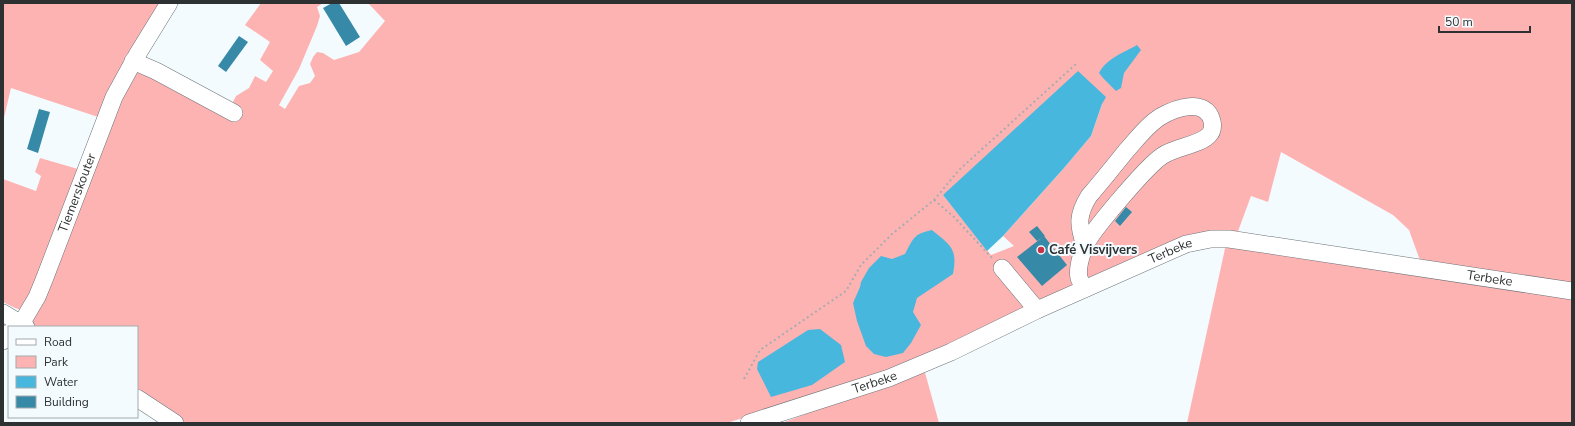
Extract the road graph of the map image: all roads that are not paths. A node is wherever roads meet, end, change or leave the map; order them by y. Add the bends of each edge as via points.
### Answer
1 (170, 3) edge
2 (133, 61) junction
3 (234, 112) dead end
4 (1085, 246) junction
5 (1002, 268) road end
6 (1084, 289) junction
7 (1572, 291) edge
8 (1037, 310) junction
9 (15, 324) edge
10 (138, 399) edge
11 (175, 423) edge
12 (749, 423) edge

1 - 2 street, Tiemerskouter
2 - 3 street
2 - 9 street, Tiemerskouter via 114,97 44,280 36,297
4 - 4 street via 1155,161 1173,150 1210,135 1213,128 1209,113 1196,106 1185,107 1170,112 1151,124 1082,207 1080,226
4 - 6 street via 1079,278
5 - 8 street
6 - 7 street, Terbeke via 1186,244 1218,238
6 - 8 street, Terbeke
8 - 12 street, Terbeke via 951,352 889,378
10 - 11 street

